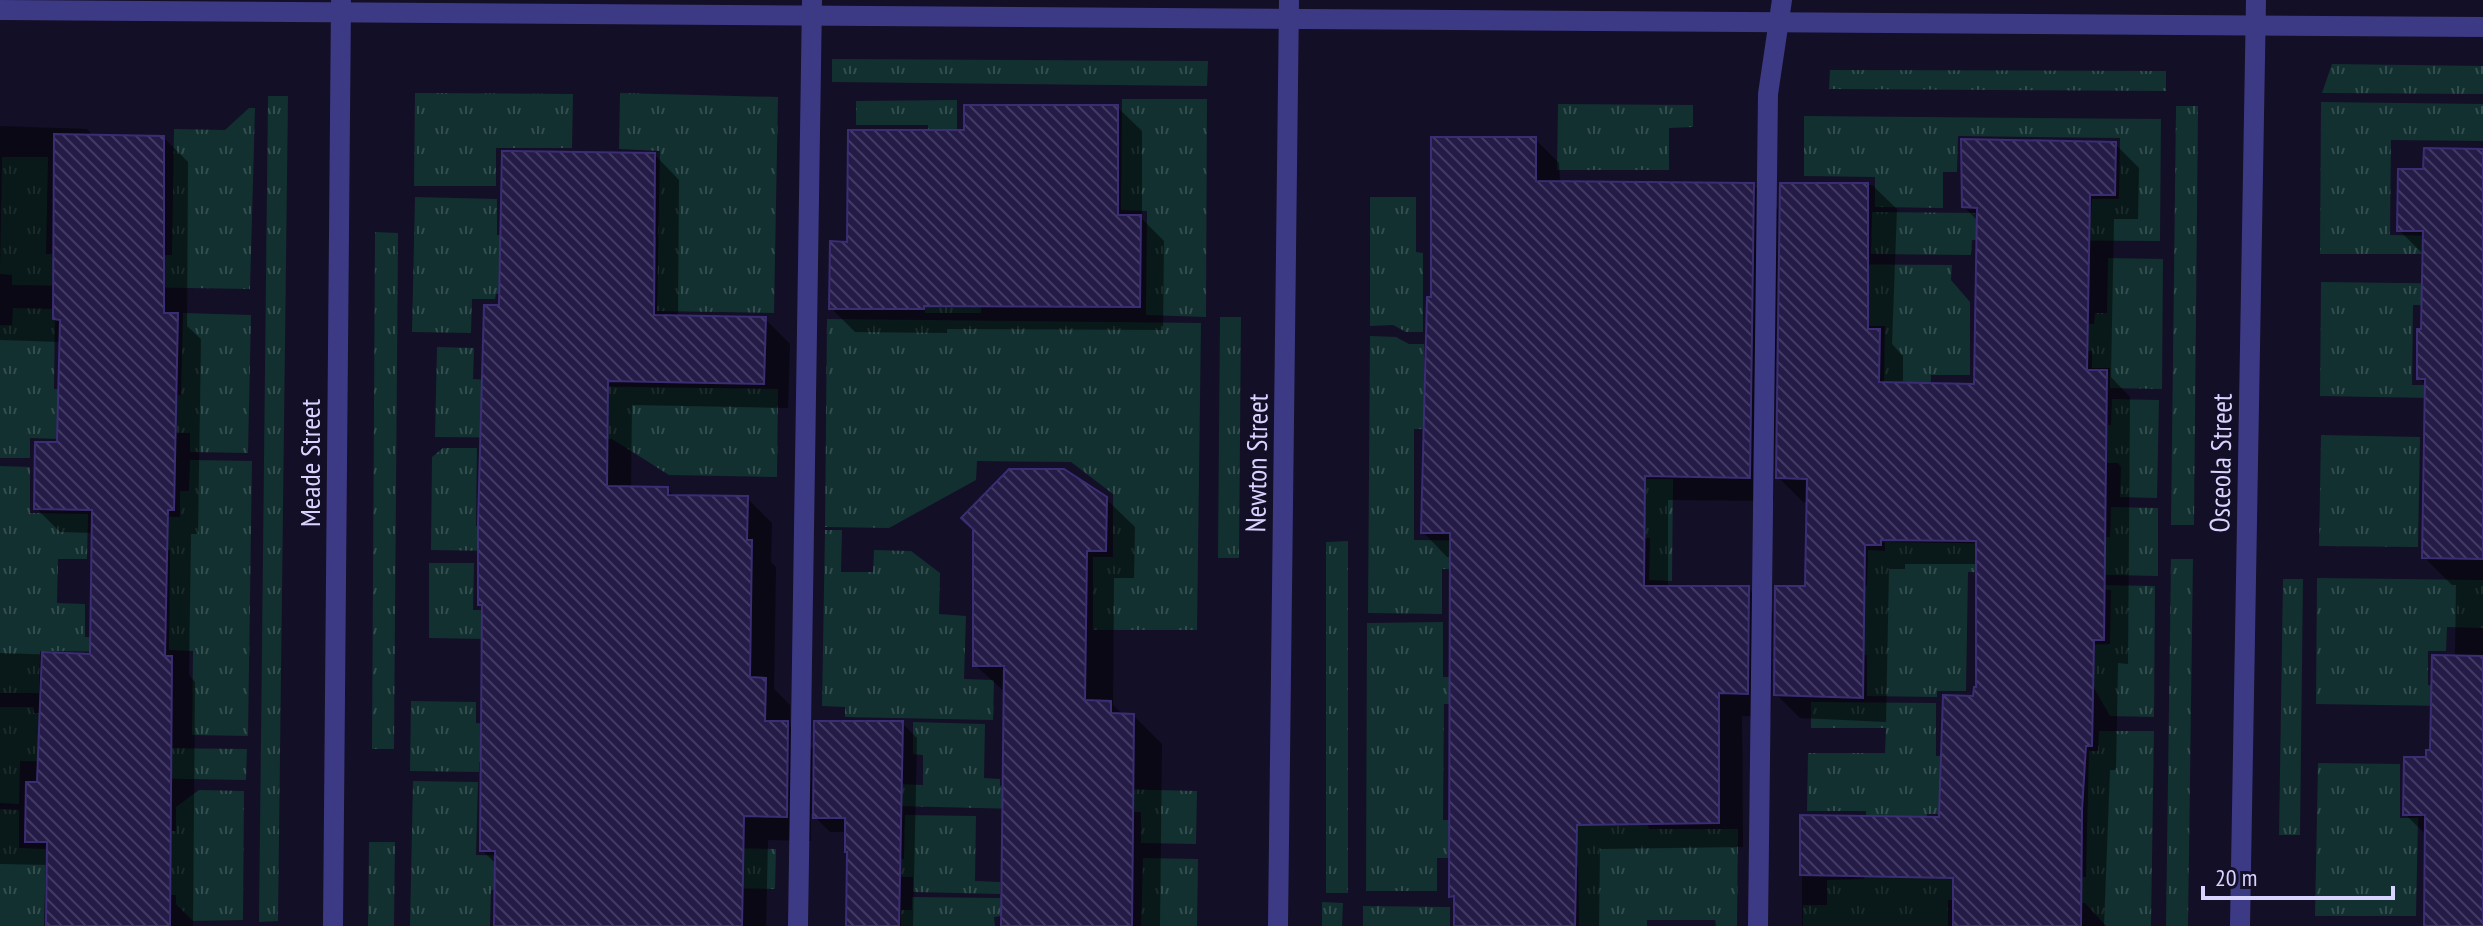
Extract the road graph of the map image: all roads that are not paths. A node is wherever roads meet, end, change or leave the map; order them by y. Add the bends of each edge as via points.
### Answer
1 (1782, 0) edge
2 (2256, 0) edge
3 (341, 6) edge
4 (812, 8) edge
5 (0, 10) edge
6 (1289, 10) edge
7 (1779, 23) junction
8 (2255, 26) junction
9 (2483, 27) edge
10 (333, 926) edge
11 (798, 926) edge
12 (1278, 926) edge
13 (1758, 926) edge
14 (2240, 926) edge

1 - 7 street
2 - 8 street, Osceola Street
3 - 4 street
3 - 5 street
3 - 10 street, Meade Street
4 - 6 street
4 - 11 street
6 - 7 street
6 - 12 street, Newton Street
7 - 8 street
7 - 13 street via 1768,94
8 - 9 street
8 - 14 street, Osceola Street

